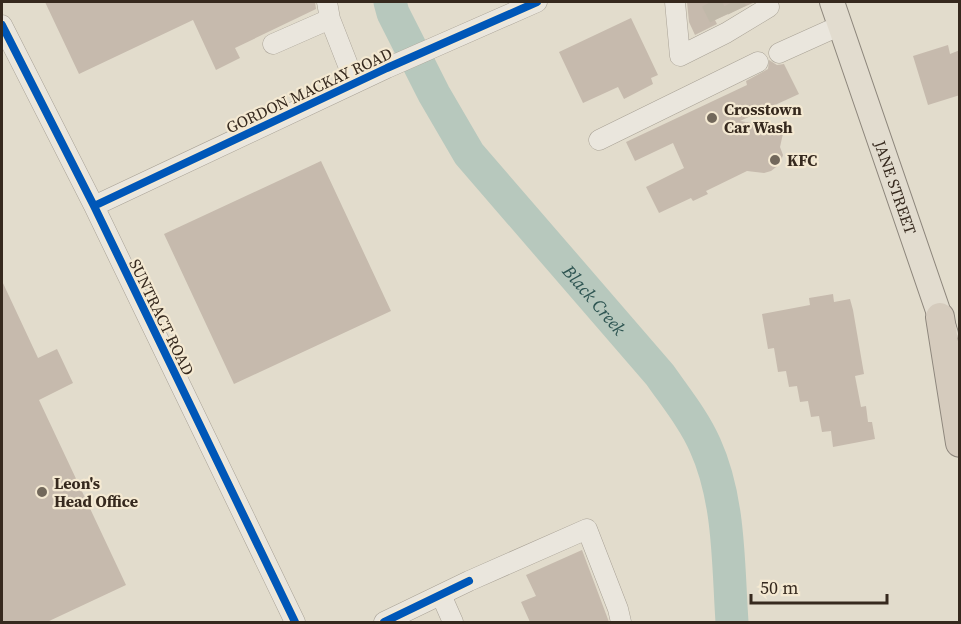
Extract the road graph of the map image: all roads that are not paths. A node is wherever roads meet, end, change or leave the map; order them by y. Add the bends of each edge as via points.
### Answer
1 (537, 2) edge
2 (675, 2) edge
3 (772, 3) edge
4 (833, 7) edge
5 (501, 9) edge
6 (329, 10) edge
7 (2, 25) edge
8 (273, 44) dead end
9 (779, 53) dead end
10 (8, 56) edge
11 (758, 62) dead end
12 (355, 83) junction
13 (599, 140) dead end
14 (94, 206) junction
15 (940, 317) junction
16 (960, 370) edge
17 (960, 443) edge
18 (441, 595) junction
19 (295, 622) edge
20 (384, 622) edge
21 (453, 622) edge
22 (621, 622) edge

1 - 5 street, GORDON MACKAY ROAD
2 - 3 street via 680,56 731,21
4 - 9 street
4 - 15 main road, JANE STREET
5 - 12 street, GORDON MACKAY ROAD via 454,38
6 - 8 street
6 - 12 street
7 - 10 street, SUNTRACT ROAD
10 - 14 street, SUNTRACT ROAD
11 - 13 street
12 - 14 street, GORDON MACKAY ROAD
14 - 19 street, SUNTRACT ROAD
15 - 16 main road, JANE STREET
15 - 17 highway
18 - 20 street
18 - 21 street
18 - 22 street via 587,529

